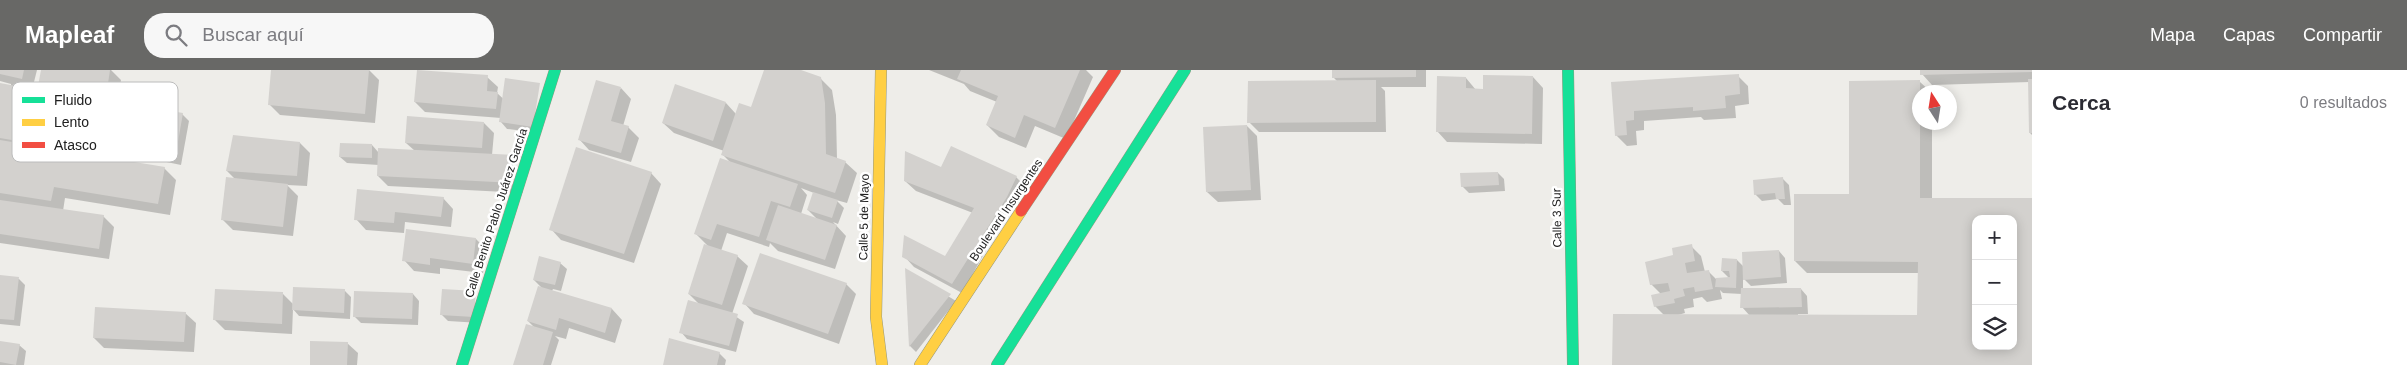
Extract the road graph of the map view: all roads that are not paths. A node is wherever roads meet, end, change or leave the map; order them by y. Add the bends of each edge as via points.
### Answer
1 (556, 70) edge
2 (881, 70) edge
3 (1115, 70) edge
4 (1184, 70) edge
5 (1568, 70) edge
6 (462, 365) edge
7 (882, 365) edge
8 (920, 365) edge
9 (997, 365) edge
10 (1572, 365) edge

1 - 6 street, Calle Benito Pablo Juárez García
2 - 7 street, Calle 5 de Mayo via 876,317
3 - 8 street, Boulevard Insurgentes
4 - 9 street
5 - 10 street, Calle 3 Sur

